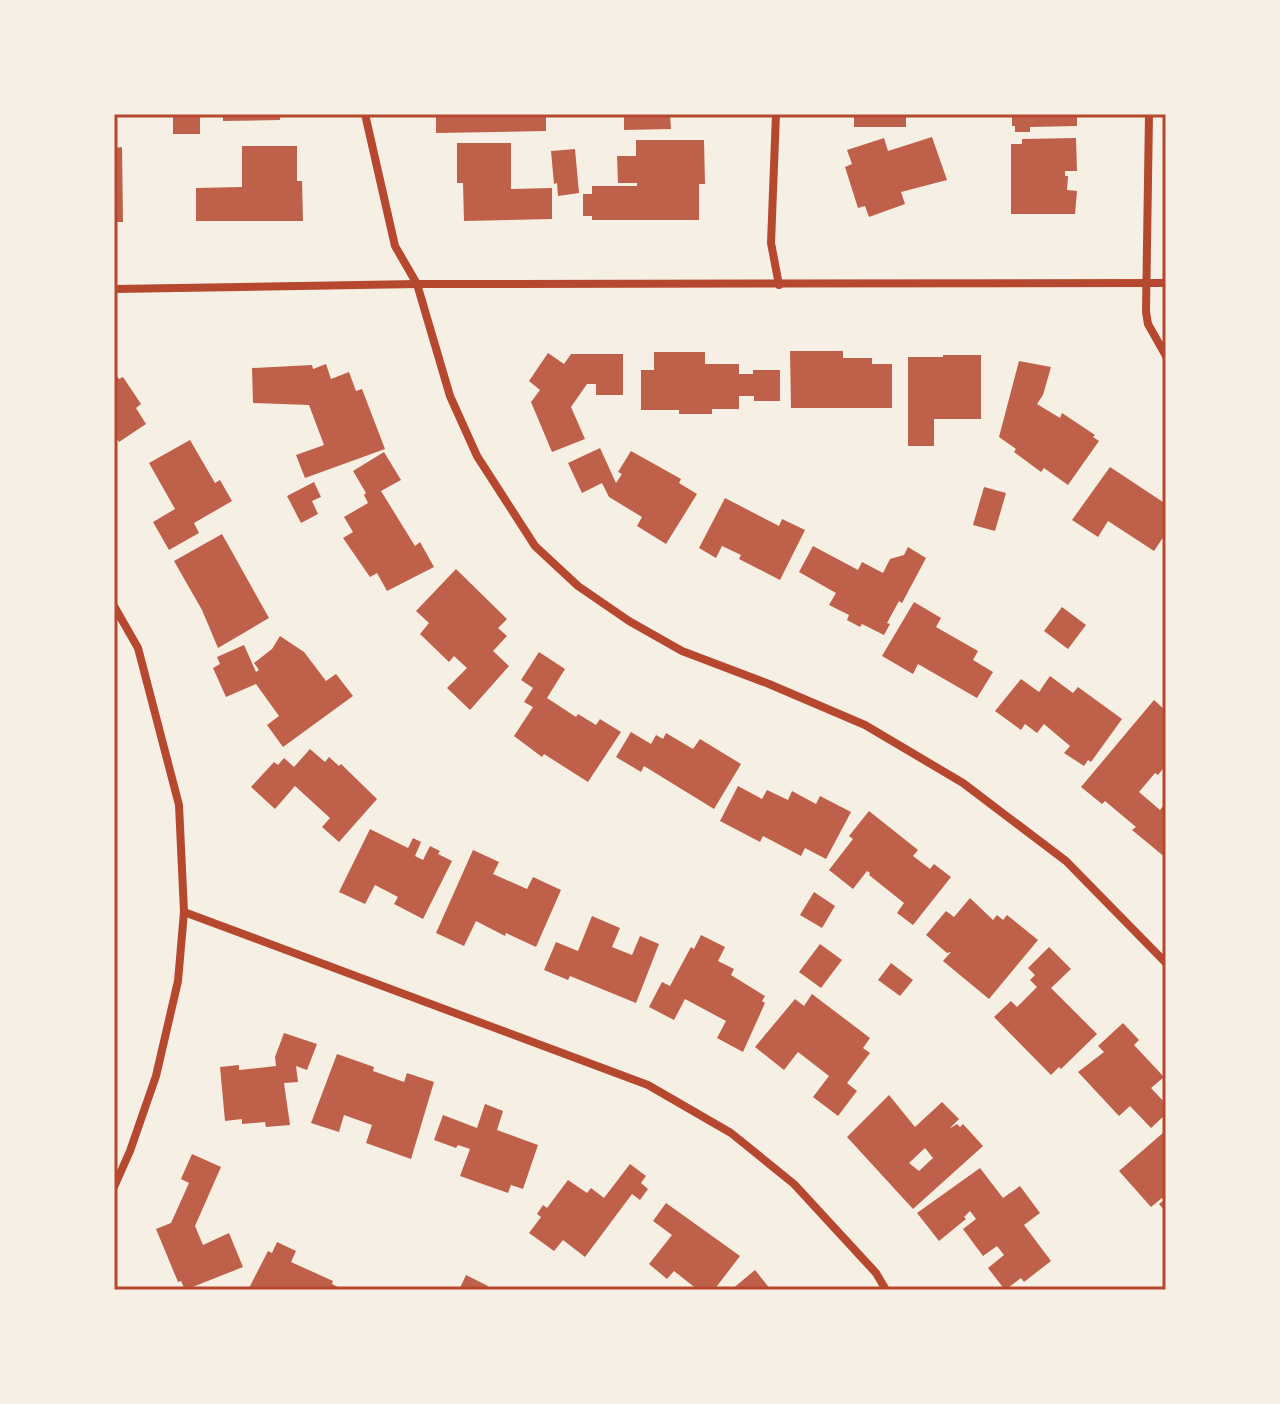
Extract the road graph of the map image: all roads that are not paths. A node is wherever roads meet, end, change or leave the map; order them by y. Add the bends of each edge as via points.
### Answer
1 (365, 114) edge
2 (776, 114) edge
3 (1149, 114) edge
4 (1146, 283) junction
5 (1166, 283) edge
6 (417, 284) junction
7 (779, 285) junction
8 (114, 289) edge
9 (1166, 356) edge
10 (114, 606) edge
11 (184, 912) junction
12 (1166, 963) edge
13 (114, 1187) edge
14 (886, 1290) edge

1 - 6 street via 395,246
2 - 7 street via 771,243
3 - 4 street
4 - 5 street
4 - 7 street
4 - 9 street via 1148,324
6 - 7 street
6 - 8 street
6 - 12 street via 450,396 477,456 535,546 578,586 682,651 865,725 963,783 1066,861
10 - 11 street via 138,648 179,805
11 - 13 street via 178,981 156,1076
11 - 14 street via 648,1085 731,1133 794,1184

